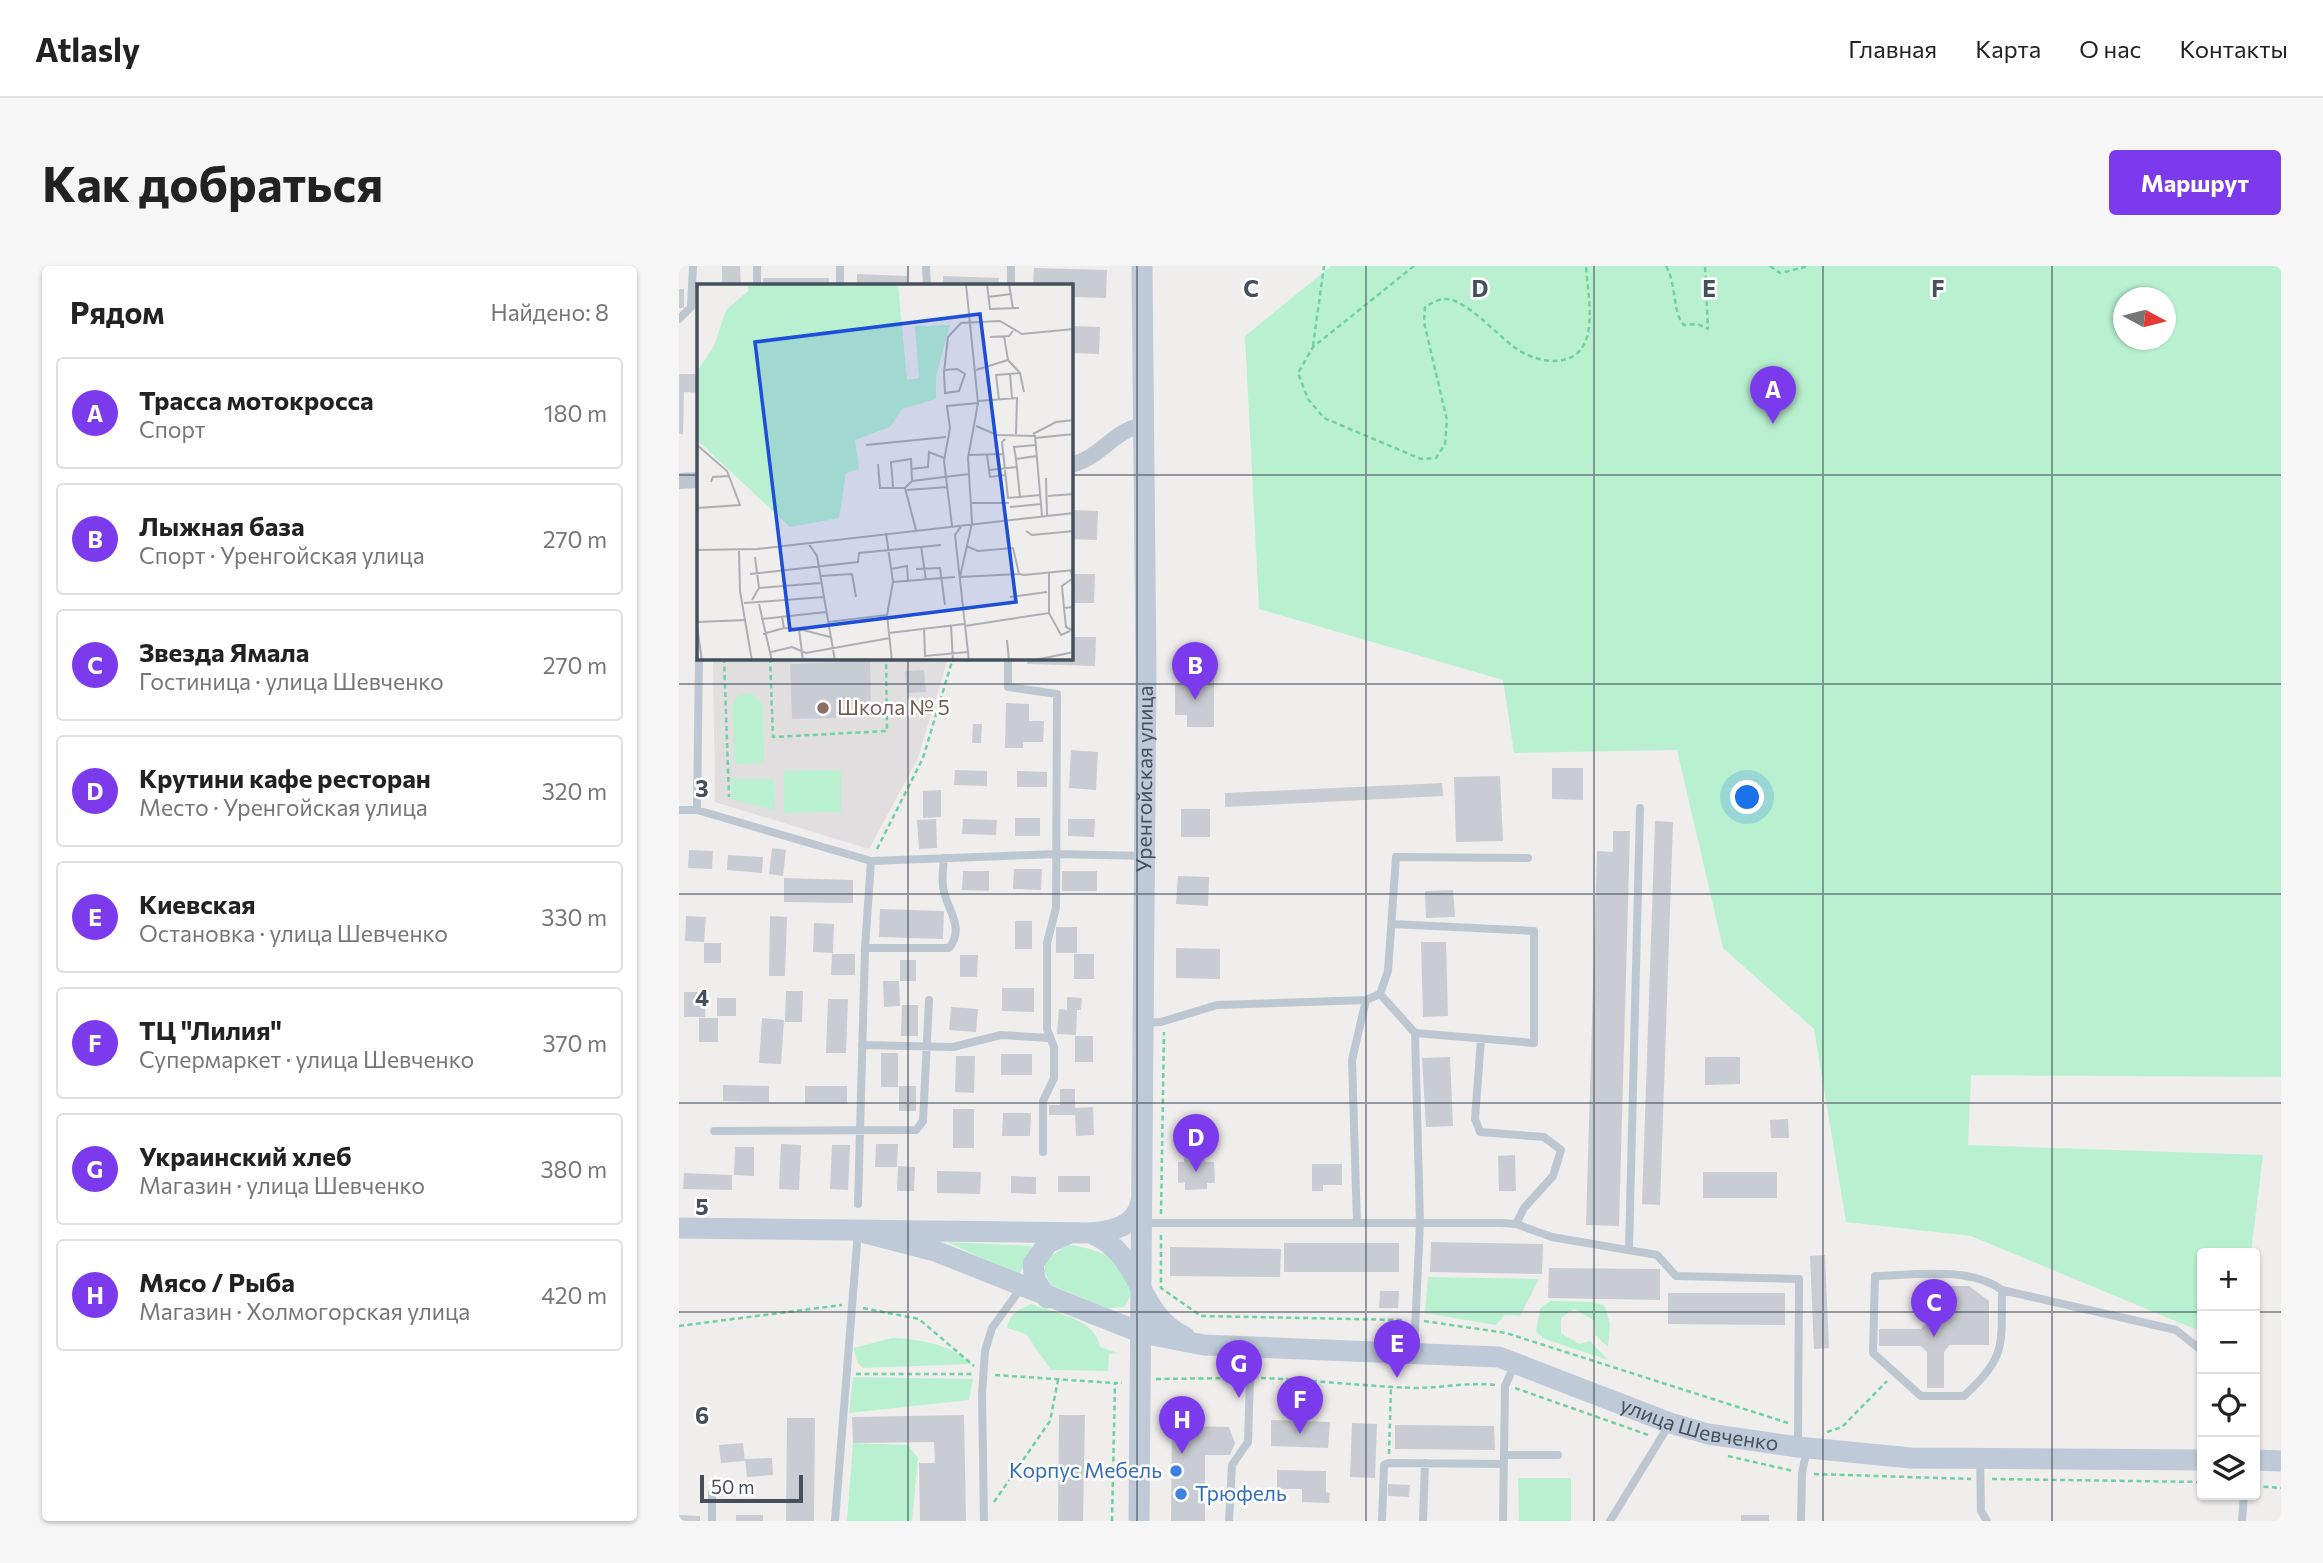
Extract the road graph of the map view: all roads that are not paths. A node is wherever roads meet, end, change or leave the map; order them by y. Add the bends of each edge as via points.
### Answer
1 (693, 266) edge
2 (757, 266) edge
3 (840, 266) edge
4 (926, 266) edge
5 (1011, 266) edge
6 (1142, 266) edge
7 (757, 284) edge
8 (840, 284) edge
9 (927, 284) edge
10 (1011, 284) edge
11 (680, 320) edge
12 (1144, 425) junction
13 (1073, 464) edge
14 (697, 480) edge
15 (679, 481) edge
16 (698, 660) edge
17 (1008, 660) edge
18 (1640, 808) dead end
19 (679, 810) edge
20 (697, 810) junction
21 (1057, 854) junction
22 (1145, 856) junction
23 (1528, 858) dead end
24 (944, 859) junction
25 (871, 861) junction
26 (1392, 924) junction
27 (865, 948) junction
28 (1380, 994) junction
29 (929, 1000) dead end
30 (1366, 1000) junction
31 (1145, 1023) junction
32 (1415, 1033) junction
33 (1050, 1038) junction
34 (1481, 1039) junction
35 (862, 1045) junction
36 (927, 1047) junction
37 (713, 1131) dead end
38 (860, 1132) junction
39 (1042, 1152) dead end
40 (1143, 1189) junction
41 (858, 1204) dead end
42 (1143, 1223) junction
43 (1357, 1223) junction
44 (1420, 1223) junction
45 (1516, 1224) junction
46 (679, 1228) edge
47 (858, 1231) junction
48 (1086, 1233) junction
49 (1629, 1249) junction
50 (1021, 1288) junction
51 (2001, 1290) junction
52 (1143, 1293) junction
53 (1047, 1298) junction
54 (1095, 1317) junction
55 (1142, 1333) junction
56 (1205, 1345) junction
57 (2197, 1347) edge
58 (1251, 1348) junction
59 (1413, 1352) junction
60 (1516, 1361) junction
61 (1665, 1431) junction
62 (1802, 1448) junction
63 (1558, 1455) dead end
64 (1504, 1459) junction
65 (2197, 1460) edge
66 (2260, 1460) edge
67 (2281, 1461) edge
68 (1425, 1463) junction
69 (1979, 1469) junction
70 (712, 1493) dead end
71 (2243, 1500) edge
72 (985, 1518) edge
73 (712, 1521) edge
74 (835, 1521) edge
75 (1139, 1521) edge
76 (1229, 1521) edge
77 (1382, 1521) edge
78 (1423, 1521) edge
79 (1503, 1521) edge
80 (1610, 1521) edge
81 (1801, 1521) edge
82 (1987, 1521) edge
83 (2242, 1521) edge

1 - 11 lane via 691,307
2 - 7 lane
3 - 8 lane
4 - 9 lane
5 - 10 lane
6 - 12 street, Уренгойская улица
12 - 13 street via 1122,431 1093,457
12 - 22 street, Уренгойская улица
14 - 15 street
16 - 20 lane
17 - 21 lane via 1008,687 1057,694
18 - 49 lane
19 - 20 lane
20 - 25 lane
21 - 22 lane
21 - 24 lane
21 - 33 lane via 1056,908 1047,943
22 - 31 street, Уренгойская улица
23 - 26 lane via 1396,857
24 - 25 lane
24 - 27 lane via 943,889 955,916 954,943 949,948
25 - 27 lane
26 - 28 lane via 1388,971
26 - 34 lane via 1534,931 1534,1043
27 - 35 lane
28 - 30 lane
28 - 32 lane
29 - 36 lane
30 - 31 lane via 1217,1005
30 - 43 lane via 1352,1059
31 - 40 street, Уренгойская улица
32 - 34 lane
32 - 44 lane
33 - 36 lane via 1001,1035 953,1047
33 - 39 lane via 1053,1077 1043,1101
34 - 45 lane via 1475,1119 1480,1132 1544,1137 1561,1150 1553,1176
35 - 36 lane
35 - 38 lane
36 - 38 lane via 923,1121 916,1130
37 - 38 lane
38 - 41 lane
40 - 42 street, Уренгойская улица
40 - 48 street via 1140,1208 1132,1220 1114,1230
42 - 43 lane
42 - 52 street, Уренгойская улица
43 - 44 lane
44 - 45 lane
44 - 59 lane
45 - 49 lane via 1552,1237
46 - 47 street
47 - 48 street
47 - 50 street via 935,1251
47 - 74 lane
48 - 52 street via 1122,1252
48 - 53 street via 1056,1238 1036,1257 1035,1280
49 - 62 lane via 1657,1255 1676,1276 1799,1279
50 - 53 street
50 - 72 lane via 992,1328 983,1374
51 - 51 lane via 1989,1281 1945,1275 1875,1276 1874,1353 1920,1396 1963,1396 1998,1358
51 - 57 lane via 2176,1330
52 - 54 street via 1137,1310 1126,1317
52 - 55 street, Уренгойская улица
52 - 56 street via 1168,1329
53 - 54 street
54 - 55 street
55 - 56 street
55 - 75 street, Уренгойская улица
56 - 58 street, улица Шевченко
58 - 59 street, улица Шевченко
58 - 76 lane via 1248,1442 1232,1465
59 - 60 street, улица Шевченко via 1483,1354
60 - 61 street, улица Шевченко
60 - 64 lane via 1505,1387
61 - 62 street, улица Шевченко
61 - 80 lane
62 - 69 street, улица Шевченко
62 - 81 lane
63 - 64 lane
64 - 68 lane
64 - 79 lane
65 - 69 street, улица Шевченко
66 - 67 street
68 - 77 lane via 1384,1465
68 - 78 lane
69 - 82 lane via 1981,1511
70 - 73 lane
71 - 83 lane

